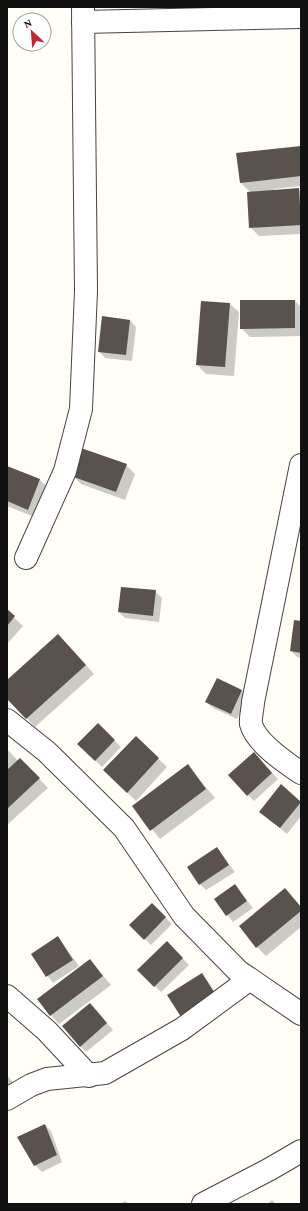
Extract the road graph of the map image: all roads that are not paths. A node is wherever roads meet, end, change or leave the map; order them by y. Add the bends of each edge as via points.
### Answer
1 (83, 15) edge
2 (301, 17) edge
3 (301, 465) edge
4 (26, 558) dead end
5 (7, 720) edge
6 (301, 773) edge
7 (250, 979) junction
8 (7, 996) edge
9 (301, 1014) edge
10 (60, 1045) junction
11 (89, 1076) junction
12 (47, 1079) junction
13 (7, 1099) edge
14 (301, 1151) edge
15 (203, 1204) edge

1 - 2 street
1 - 4 street via 86,291 81,409 65,471
3 - 6 street via 253,702 252,724 263,742 279,758
5 - 7 street via 47,752 124,828 184,916 238,971
7 - 9 street
7 - 11 street via 182,1029 105,1074
8 - 10 street
10 - 11 street
10 - 12 street
11 - 12 street
12 - 13 street
14 - 15 street

